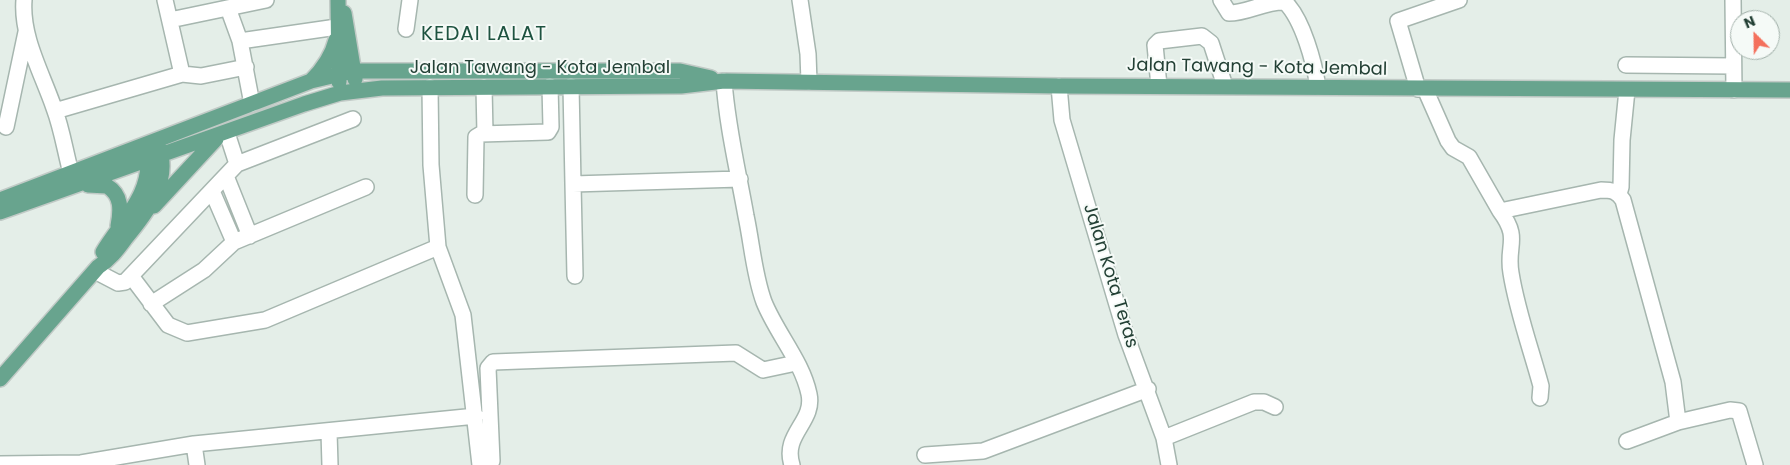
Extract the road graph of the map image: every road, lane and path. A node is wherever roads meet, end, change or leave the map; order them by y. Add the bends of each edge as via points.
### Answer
1 (24, 0) edge
2 (165, 0) edge
3 (266, 0) edge
4 (339, 0) edge
5 (410, 0) edge
6 (800, 0) edge
7 (1221, 0) edge
8 (1459, 0) edge
9 (1733, 0) edge
10 (1430, 5) edge
11 (228, 8) junction
12 (170, 20) junction
13 (406, 28) dead end
14 (341, 31) junction
15 (26, 32) junction
16 (240, 41) junction
17 (1626, 65) dead end
18 (1733, 66) junction
19 (246, 67) junction
20 (376, 70) junction
21 (346, 72) junction
22 (182, 74) junction
23 (311, 81) junction
24 (724, 81) junction
25 (809, 82) junction
26 (484, 86) junction
27 (550, 86) junction
28 (571, 86) junction
29 (1059, 86) junction
30 (1159, 86) junction
31 (1225, 86) junction
32 (430, 87) junction
33 (1318, 87) junction
34 (1422, 89) junction
35 (357, 90) junction
36 (1627, 90) junction
37 (1734, 90) junction
38 (1790, 90) edge
39 (340, 93) junction
40 (252, 104) junction
41 (55, 110) junction
42 (353, 119) dead end
43 (6, 127) dead end
44 (223, 134) junction
45 (485, 134) junction
46 (150, 143) junction
47 (155, 159) junction
48 (237, 164) junction
49 (226, 176) junction
50 (75, 179) junction
51 (740, 179) junction
52 (573, 184) junction
53 (366, 187) dead end
54 (212, 191) junction
55 (1619, 194) junction
56 (476, 195) dead end
57 (0, 200) edge
58 (1500, 211) junction
59 (0, 212) edge
60 (148, 212) junction
61 (117, 230) junction
62 (250, 236) junction
63 (234, 242) junction
64 (438, 247) junction
65 (97, 269) junction
66 (131, 276) junction
67 (575, 276) dead end
68 (151, 304) junction
69 (796, 363) junction
70 (0, 379) edge
71 (1148, 389) junction
72 (473, 398) junction
73 (1540, 398) dead end
74 (489, 399) junction
75 (1275, 407) dead end
76 (476, 416) junction
77 (1678, 422) junction
78 (329, 432) junction
79 (1164, 438) junction
80 (1627, 441) dead end
81 (194, 444) junction
82 (925, 455) dead end
83 (486, 463) edge
84 (0, 464) edge
85 (197, 465) edge
86 (330, 465) edge
87 (792, 465) edge
88 (1169, 465) edge
89 (1755, 465) edge

1 - 15 street
2 - 12 street
3 - 11 street
4 - 14 main road
5 - 13 street
6 - 25 street
7 - 33 street via 1229,14 1285,2 1291,8 1307,45
8 - 10 street
9 - 18 street
10 - 34 street via 1398,21
11 - 12 street
11 - 16 street
12 - 22 street
14 - 16 street
14 - 20 main road
14 - 21 main road
14 - 23 main road via 319,73
15 - 41 street
15 - 43 street
16 - 19 street
17 - 18 street
18 - 37 street
19 - 22 street via 201,76
19 - 40 street
20 - 21 main road, Jalan Tawang - Kota Jembal
20 - 24 main road, Jalan Tawang - Kota Jembal via 680,71
21 - 23 main road, Jalan Tawang - Kota Jembal
21 - 35 main road
21 - 39 main road
22 - 41 street
23 - 40 main road, Jalan Tawang - Kota Jembal
24 - 25 main road, Jalan Tawang - Kota Jembal
24 - 28 main road, Jalan Tawang - Kota Jembal via 681,86
24 - 51 street
25 - 29 main road, Jalan Tawang - Kota Jembal
26 - 27 main road, Jalan Tawang - Kota Jembal
26 - 32 main road, Jalan Tawang - Kota Jembal
26 - 45 street
27 - 28 main road, Jalan Tawang - Kota Jembal
27 - 45 street via 551,127 548,132
28 - 52 street
29 - 30 main road, Jalan Tawang - Kota Jembal
29 - 71 street, Jalan Kota Teras via 1062,120 1111,287
30 - 31 main road, Jalan Tawang - Kota Jembal
30 - 31 street via 1155,45 1159,41 1202,36 1211,43
31 - 33 main road, Jalan Tawang - Kota Jembal
32 - 35 main road, Jalan Tawang - Kota Jembal
32 - 64 street via 430,165
33 - 34 main road, Jalan Tawang - Kota Jembal
34 - 36 main road, Jalan Tawang - Kota Jembal
34 - 58 street via 1448,141 1453,148 1469,157
35 - 39 main road, Jalan Tawang - Kota Jembal
36 - 37 main road, Jalan Tawang - Kota Jembal
36 - 55 street
37 - 38 main road, Jalan Tawang - Kota Jembal
39 - 44 main road, Jalan Tawang - Kota Jembal
40 - 46 main road, Jalan Tawang - Kota Jembal
41 - 50 street
42 - 48 street
44 - 47 main road, Jalan Tawang - Kota Jembal
44 - 48 street
44 - 60 main road
45 - 56 street via 478,135 475,140
46 - 47 main road
46 - 50 main road, Jalan Tawang - Kota Jembal
47 - 50 main road, Jalan Tawang - Kota Jembal
47 - 60 main road via 161,177
47 - 61 main road via 135,204
48 - 49 street
49 - 54 street
49 - 62 street
50 - 57 main road
50 - 59 main road
50 - 61 main road via 113,189 120,204
51 - 52 street
51 - 69 street via 761,292
52 - 67 street
53 - 62 street
54 - 63 street
54 - 66 street
55 - 58 street via 1601,190
55 - 77 street via 1626,207 1673,382
58 - 73 street via 1512,233 1511,273 1541,386
60 - 65 main road via 112,257
61 - 65 main road via 100,257
62 - 63 street
63 - 68 street via 204,270
64 - 68 street via 265,320 187,333 168,325
64 - 72 street via 463,315
65 - 66 street via 118,283
65 - 70 main road
66 - 68 street
69 - 74 street via 762,370 736,353 493,362 488,368
69 - 87 street via 811,404 790,446
71 - 79 street, Jalan Kota Teras
71 - 82 street via 983,451
72 - 74 street
72 - 76 street
74 - 83 street
75 - 79 street via 1254,402
76 - 78 street
76 - 83 street
77 - 80 street
77 - 89 street via 1730,410 1739,411
78 - 81 street
78 - 86 street
79 - 88 street, Jalan Kota Teras
81 - 84 street via 81,463
81 - 85 street

